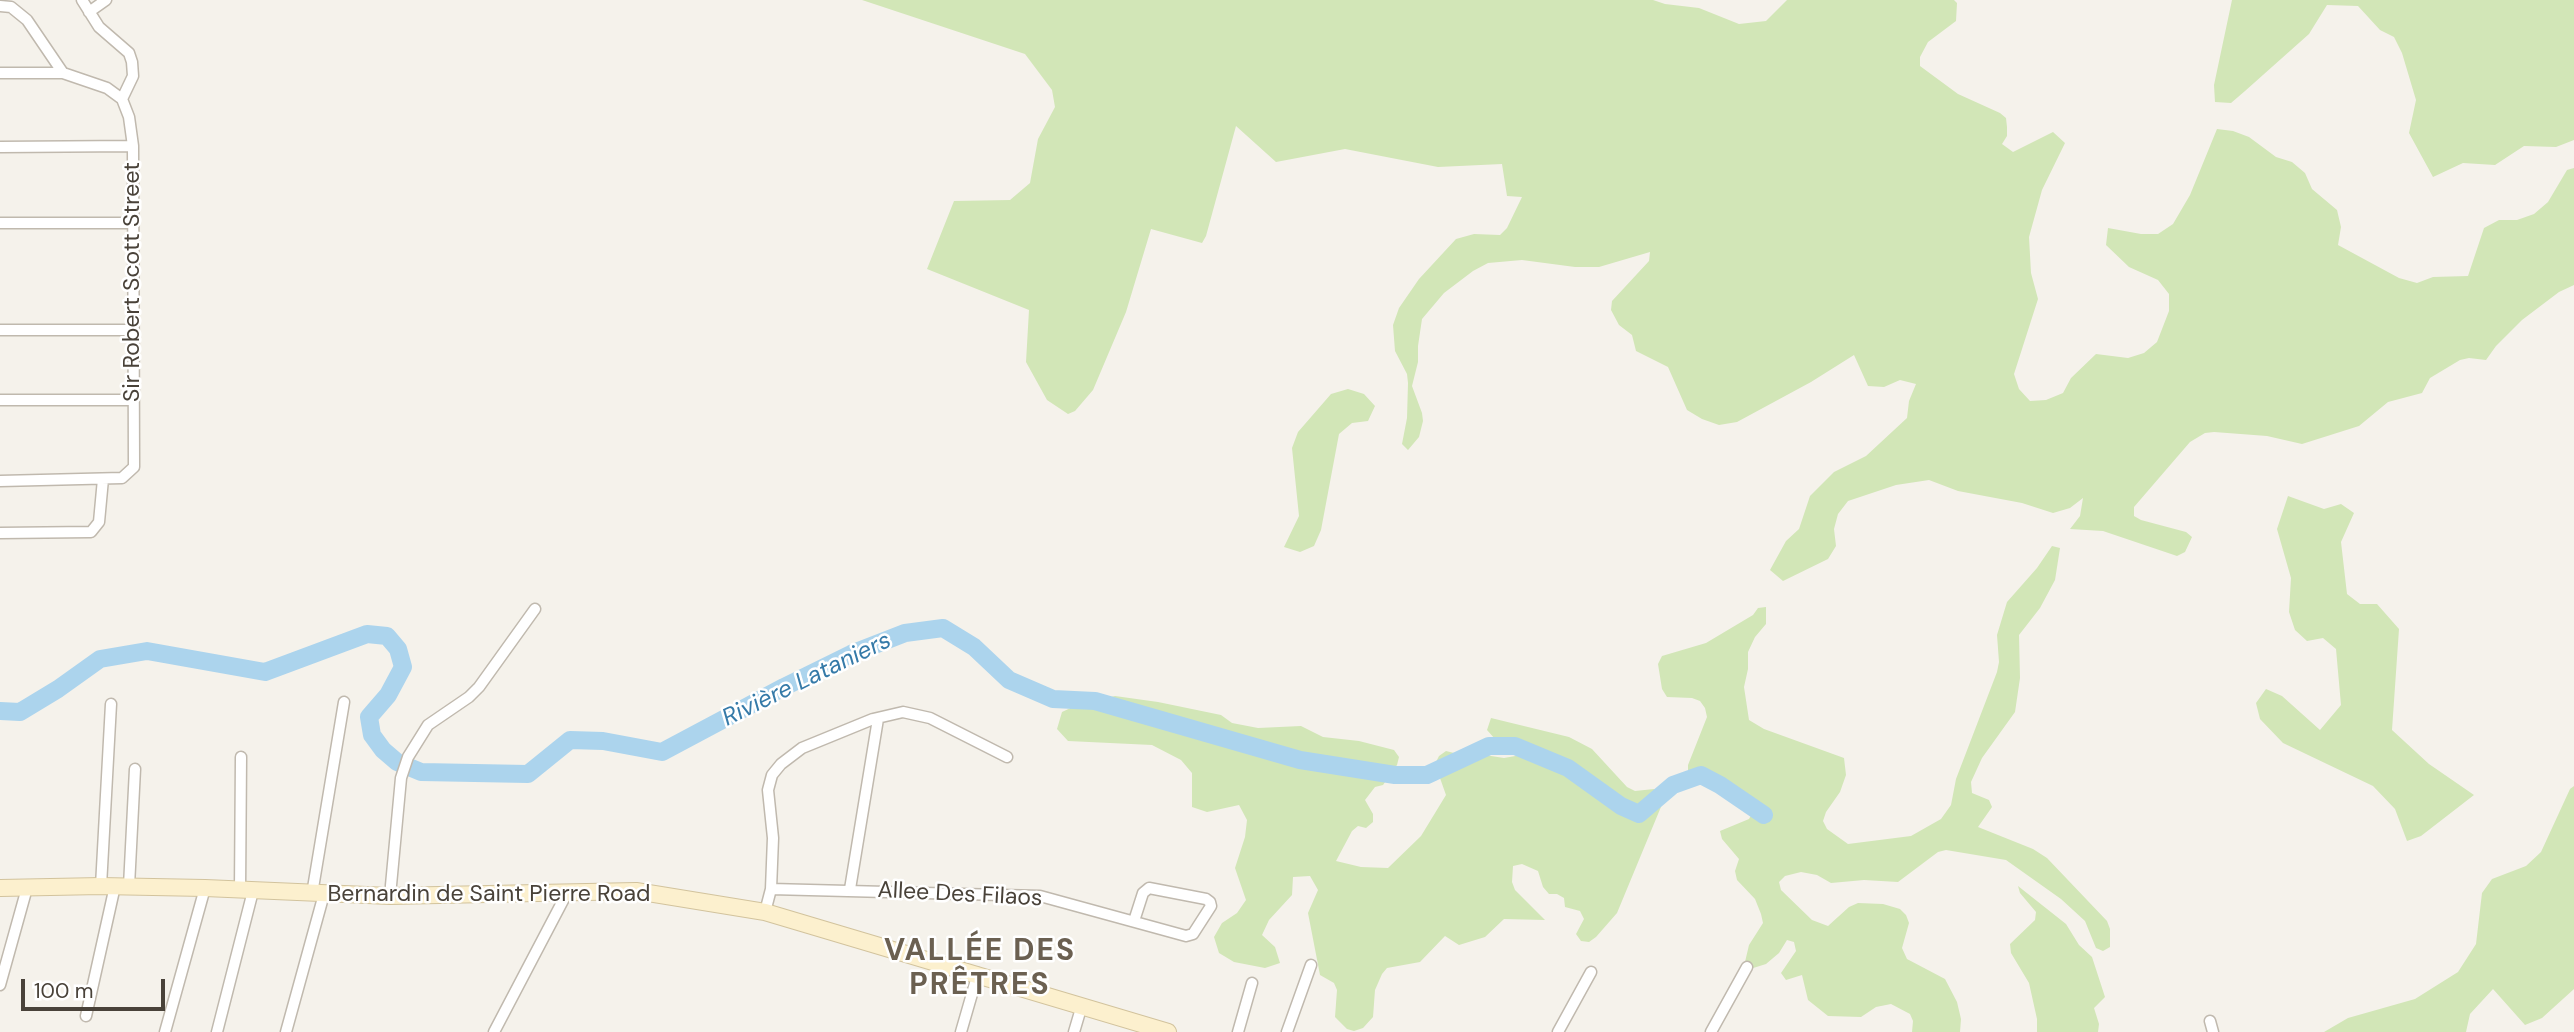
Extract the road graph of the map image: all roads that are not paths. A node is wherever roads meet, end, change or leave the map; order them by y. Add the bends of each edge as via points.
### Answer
1 (82, 0) edge
2 (106, 0) edge
3 (8, 4) edge
4 (89, 12) junction
5 (0, 73) edge
6 (63, 73) junction
7 (122, 99) junction
8 (133, 146) junction
9 (0, 147) edge
10 (0, 223) edge
11 (132, 223) junction
12 (0, 330) edge
13 (132, 330) junction
14 (0, 400) edge
15 (133, 400) junction
16 (103, 479) junction
17 (0, 481) edge
18 (0, 533) edge
19 (536, 609) dead end
20 (344, 702) dead end
21 (111, 705) dead end
22 (878, 719) junction
23 (241, 757) dead end
24 (1007, 757) dead end
25 (135, 769) dead end
26 (115, 886) junction
27 (0, 888) edge
28 (27, 888) junction
29 (205, 888) junction
30 (771, 889) junction
31 (246, 890) junction
32 (850, 890) junction
33 (568, 891) junction
34 (318, 894) junction
35 (390, 896) junction
36 (765, 912) junction
37 (1133, 921) junction
38 (1311, 965) dead end
39 (1747, 967) dead end
40 (1591, 972) dead end
41 (978, 973) junction
42 (1252, 983) dead end
43 (0, 985) edge
44 (1082, 1005) junction
45 (86, 1016) dead end
46 (165, 1032) edge
47 (217, 1032) edge
48 (286, 1032) edge
49 (494, 1032) edge
50 (961, 1032) edge
51 (1074, 1032) edge
52 (1168, 1032) edge
53 (1238, 1032) edge
54 (1286, 1032) edge
55 (1558, 1032) edge
56 (1711, 1032) edge

1 - 4 street
2 - 4 street
3 - 6 street via 27,20
4 - 7 street via 129,53 133,76
5 - 6 street
6 - 7 street via 107,88
7 - 8 street, Sir Robert Scott Street via 130,117
8 - 9 street
8 - 11 street, Sir Robert Scott Street
10 - 11 street
11 - 13 street, Sir Robert Scott Street
12 - 13 street
13 - 15 street, Sir Robert Scott Street
14 - 15 street
15 - 16 street, Sir Robert Scott Street via 134,467 122,478
16 - 17 street
16 - 18 street via 99,522 91,532
19 - 35 street via 479,687 428,726 408,757 401,778
20 - 34 street
21 - 26 street
22 - 24 street via 903,712 929,718
22 - 30 street via 802,748 772,775 768,790 773,838
22 - 32 street
23 - 31 street
25 - 26 street
26 - 28 main road, Bernardin de Saint Pierre Road
26 - 29 main road, Bernardin de Saint Pierre Road
26 - 45 street
27 - 28 main road, Bernardin de Saint Pierre Road
28 - 43 street
29 - 31 main road, Bernardin de Saint Pierre Road
29 - 46 street
30 - 32 street, Allee Des Filaos
30 - 36 street
31 - 34 main road, Bernardin de Saint Pierre Road
31 - 47 street
32 - 37 street, Allee Des Filaos via 1040,896
33 - 35 main road, Bernardin de Saint Pierre Road
33 - 36 main road, Bernardin de Saint Pierre Road via 636,891
33 - 49 street
34 - 35 main road, Bernardin de Saint Pierre Road
34 - 48 street
36 - 41 main road, Bernardin de Saint Pierre Road
37 - 37 street, Allee Des Filaos via 1186,936 1193,934 1211,906 1206,899 1149,888
38 - 54 street
39 - 56 street
40 - 55 street
41 - 44 main road, Bernardin de Saint Pierre Road
41 - 50 street
42 - 53 street
44 - 51 street
44 - 52 main road, Bernardin de Saint Pierre Road

